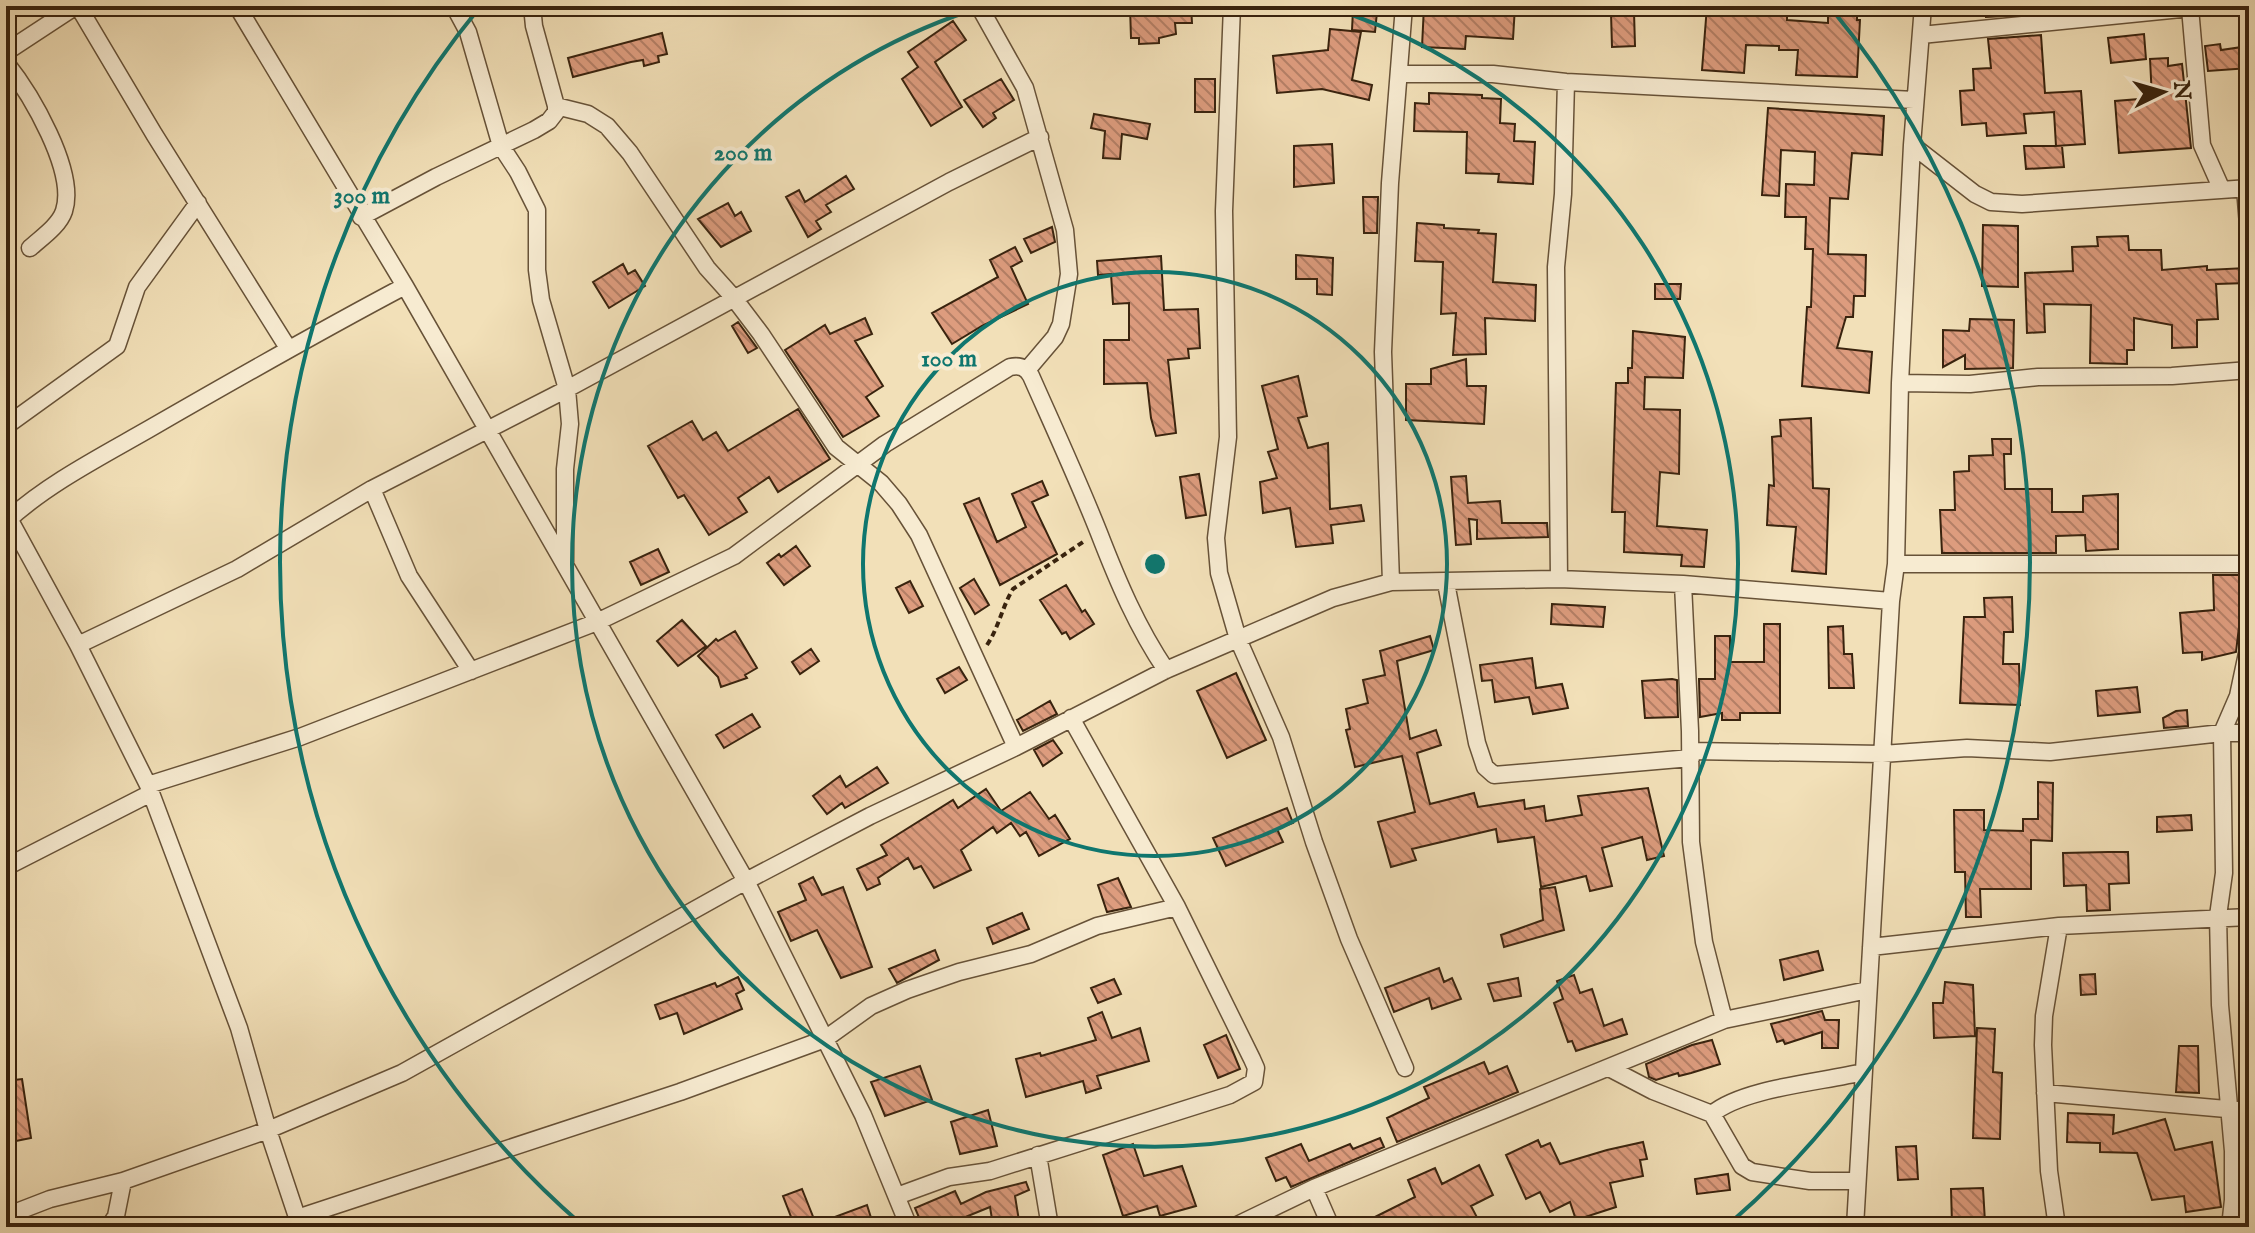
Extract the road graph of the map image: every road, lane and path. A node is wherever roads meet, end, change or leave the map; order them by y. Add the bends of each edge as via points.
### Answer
1 (77, 6) edge
2 (237, 6) edge
3 (454, 6) edge
4 (532, 6) edge
5 (979, 6) edge
6 (1232, 6) edge
7 (1404, 6) edge
8 (1923, 6) edge
9 (2211, 6) edge
10 (2190, 8) junction
11 (1921, 35) junction
12 (6, 52) edge
13 (6, 63) edge
14 (1399, 74) junction
15 (1566, 82) junction
16 (1914, 100) junction
17 (556, 106) junction
18 (1040, 137) junction
19 (1912, 145) junction
20 (501, 146) junction
21 (2247, 188) edge
22 (2222, 190) junction
23 (198, 203) junction
24 (361, 217) junction
25 (2249, 237) edge
26 (30, 248) dead end
27 (405, 286) junction
28 (733, 297) junction
29 (288, 348) junction
30 (1027, 370) junction
31 (2249, 370) edge
32 (1900, 383) junction
33 (567, 389) junction
34 (6, 426) edge
35 (486, 430) junction
36 (857, 465) junction
37 (372, 489) junction
38 (7, 518) edge
39 (1099, 532) junction
40 (1896, 564) junction
41 (2249, 564) edge
42 (565, 566) junction
43 (1559, 579) junction
44 (1391, 582) junction
45 (1446, 583) junction
46 (1683, 584) junction
47 (1891, 601) junction
48 (597, 622) junction
49 (1238, 639) junction
50 (2249, 644) edge
51 (78, 645) junction
52 (977, 658) junction
53 (1166, 670) junction
54 (471, 671) junction
55 (1071, 718) junction
56 (2222, 733) junction
57 (2249, 733) edge
58 (1016, 747) junction
59 (1691, 754) junction
60 (1882, 754) junction
61 (150, 789) junction
62 (6, 867) edge
63 (746, 881) junction
64 (1177, 907) junction
65 (2218, 916) junction
66 (2249, 917) edge
67 (2059, 926) junction
68 (1871, 947) junction
69 (1868, 990) junction
70 (1724, 1020) junction
71 (825, 1039) junction
72 (1405, 1068) dead end
73 (1609, 1068) junction
74 (1863, 1072) junction
75 (2045, 1093) junction
76 (2230, 1110) junction
77 (2249, 1111) edge
78 (1712, 1114) junction
79 (268, 1130) junction
80 (1038, 1155) junction
81 (123, 1181) junction
82 (1857, 1181) junction
83 (1314, 1188) junction
84 (897, 1196) junction
85 (6, 1216) edge
86 (299, 1222) edge
87 (115, 1223) edge
88 (909, 1227) edge
89 (1050, 1227) edge
90 (1233, 1227) edge
91 (1331, 1227) edge
92 (1855, 1227) edge
93 (2057, 1227) edge
94 (2230, 1227) edge

1 - 12 street
1 - 23 street
2 - 24 street
3 - 20 street via 468,32
4 - 17 street
5 - 18 street via 1025,88
6 - 49 street via 1224,211 1228,437 1216,538 1219,573
7 - 14 street
8 - 11 street
9 - 10 street
10 - 11 street
10 - 22 street via 2200,136
11 - 16 street
13 - 26 street via 39,112 61,164 64,211
14 - 15 street via 1493,74
14 - 44 street via 1383,352
15 - 16 street
15 - 43 street via 1556,267
16 - 19 street
17 - 20 street via 549,121
17 - 28 street via 588,114 607,126
18 - 28 street
18 - 30 street via 1065,230 1069,274 1061,324
19 - 22 street via 1991,202
19 - 32 street
20 - 24 street
20 - 33 street via 537,210 541,300
21 - 22 street
21 - 25 street
23 - 29 street
23 - 34 street via 137,287 117,346
24 - 27 street
27 - 29 street
27 - 35 street
28 - 33 street
28 - 36 street via 836,447
29 - 38 street via 62,480
30 - 36 street via 1010,367
30 - 39 street
31 - 32 street
32 - 40 street
33 - 35 street
33 - 42 street
35 - 37 street
35 - 42 street
36 - 48 street via 734,556
36 - 52 street via 881,483 912,525
37 - 51 street via 237,569
37 - 54 street via 409,576
38 - 51 street
39 - 52 path via 1013,589 999,627
39 - 53 street via 1143,637
40 - 41 street
40 - 47 street
42 - 48 street
43 - 45 street
43 - 46 street
44 - 45 street
44 - 49 street via 1333,598
45 - 59 street via 1477,743 1485,767 1494,775
46 - 47 street
46 - 59 street
47 - 60 street
48 - 54 street
48 - 63 street
49 - 53 street
49 - 72 street via 1281,737 1349,939
50 - 56 street via 2238,696
51 - 61 street
52 - 58 street
53 - 55 street
54 - 61 street
55 - 58 street
55 - 64 street
56 - 57 street
56 - 60 street via 2050,752 1967,748
56 - 65 street via 2224,873
58 - 63 street
59 - 60 street
59 - 70 street via 1691,842 1698,903
60 - 68 street
61 - 62 street
61 - 79 street via 239,1028
63 - 71 street
63 - 79 street via 402,1073
64 - 71 street via 1097,926 1031,954 907,990 871,1006
64 - 80 street via 1256,1068 1254,1082 1230,1095
65 - 66 street
65 - 67 street
65 - 76 street
67 - 68 street
67 - 75 street via 2044,1016
68 - 69 street
69 - 70 street
69 - 74 street
70 - 73 street
71 - 84 street
71 - 86 street
73 - 78 street
73 - 83 street
74 - 78 street via 1773,1090 1722,1105
74 - 82 street
75 - 76 street
75 - 93 street
76 - 77 street
76 - 94 street
78 - 82 street via 1742,1166 1752,1172 1810,1181
79 - 81 street
79 - 86 street
80 - 84 street
80 - 89 street
81 - 85 street
81 - 87 street
82 - 92 street
83 - 90 street
83 - 91 street
84 - 88 street

